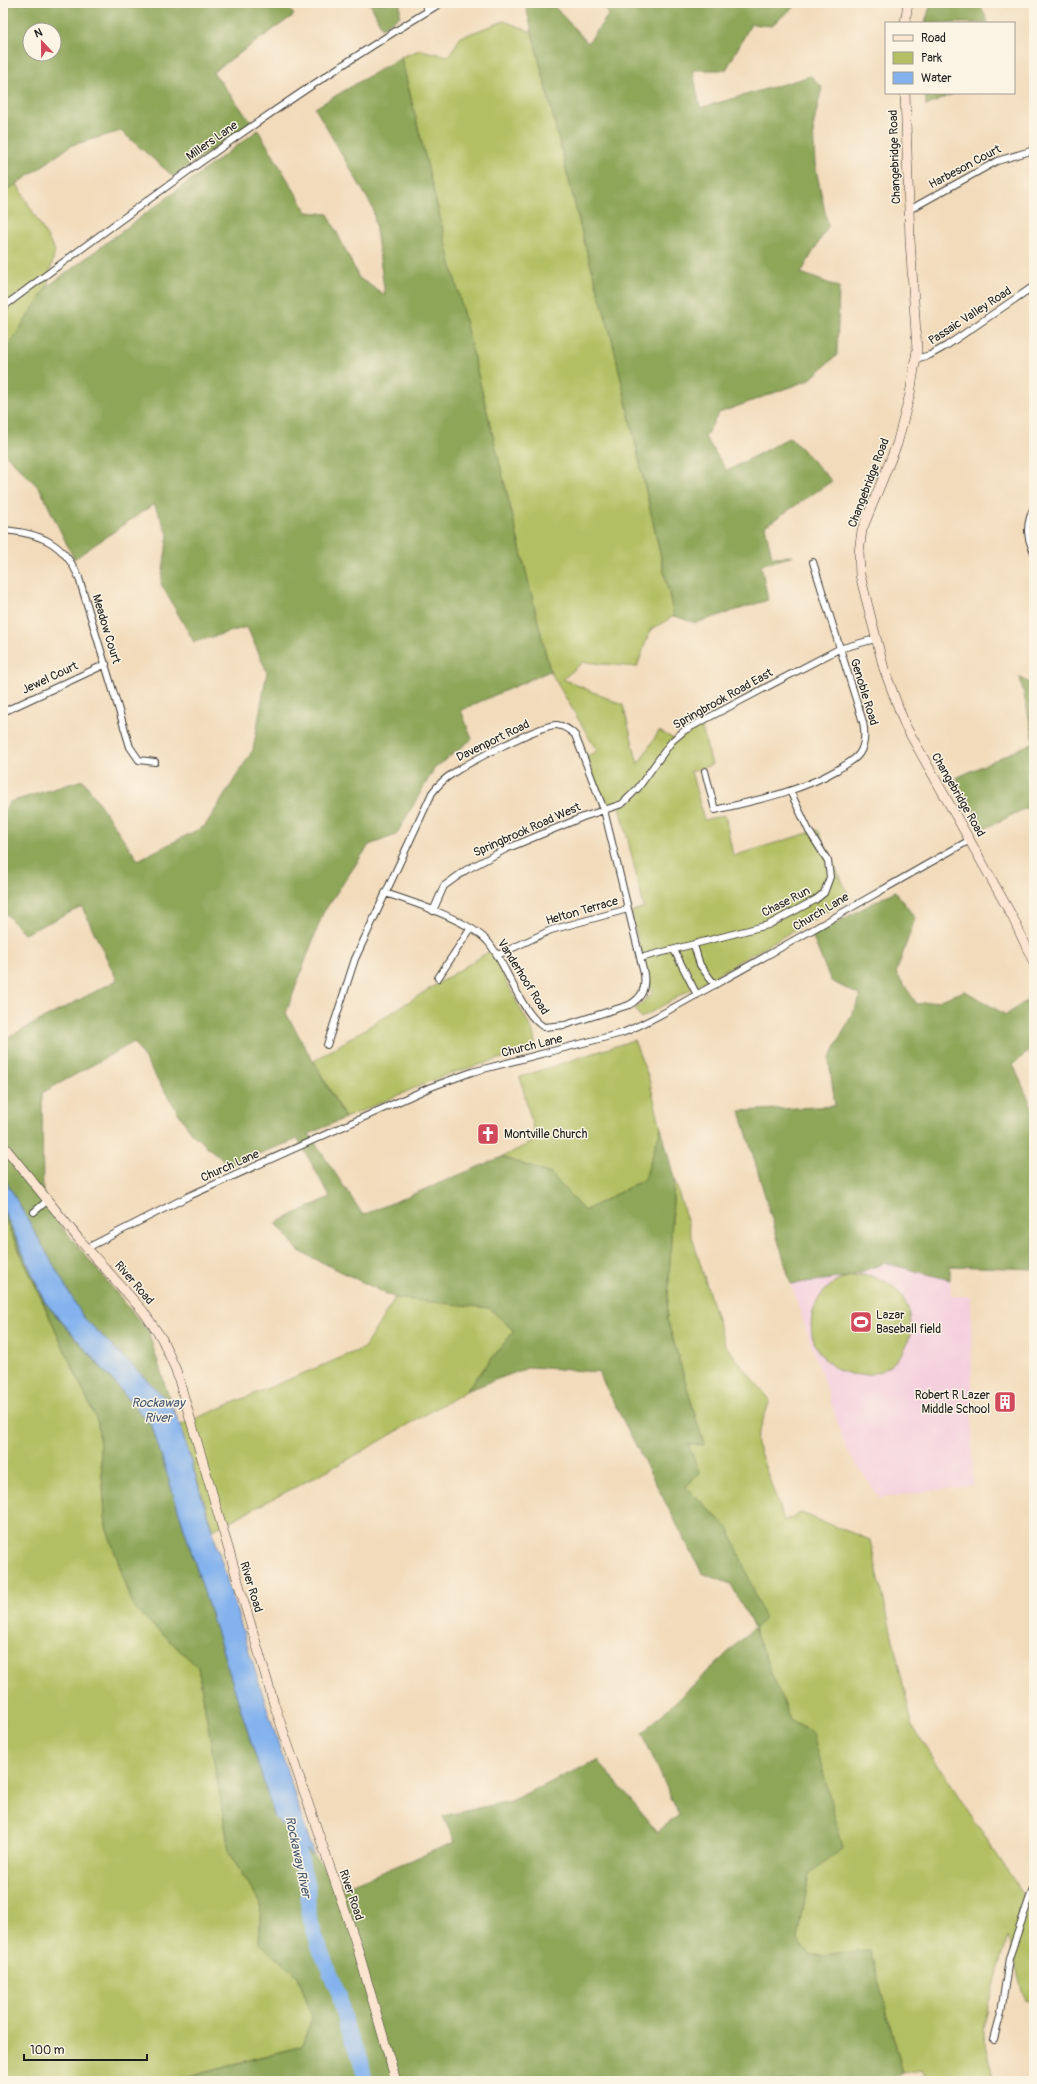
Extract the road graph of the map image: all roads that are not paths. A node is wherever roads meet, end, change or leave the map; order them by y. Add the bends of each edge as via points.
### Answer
1 (424, 3) edge
2 (441, 3) edge
3 (908, 3) edge
4 (428, 10) junction
5 (905, 22) edge
6 (905, 94) edge
7 (1034, 150) edge
8 (909, 210) junction
9 (1034, 286) edge
10 (3, 307) edge
11 (915, 359) junction
12 (1034, 508) edge
13 (3, 530) edge
14 (1034, 552) edge
15 (812, 562) dead end
16 (876, 639) junction
17 (839, 649) junction
18 (106, 664) junction
19 (3, 712) edge
20 (155, 762) dead end
21 (705, 771) dead end
22 (790, 791) junction
23 (604, 810) junction
24 (970, 840) junction
25 (385, 893) junction
26 (628, 909) junction
27 (433, 911) junction
28 (471, 928) junction
29 (694, 945) junction
30 (674, 950) junction
31 (498, 955) junction
32 (640, 958) junction
33 (1034, 963) edge
34 (438, 978) dead end
35 (715, 984) junction
36 (643, 992) joint
37 (697, 995) junction
38 (327, 1045) dead end
39 (3, 1145) edge
40 (48, 1200) junction
41 (34, 1212) dead end
42 (87, 1248) junction
43 (1034, 1885) edge
44 (994, 2039) dead end
45 (396, 2081) edge

1 - 4 street
2 - 4 street, Millers Lane
3 - 5 street
4 - 10 street, Millers Lane via 245,132
6 - 8 street, Changebridge Road
7 - 8 street, Harbeson Court via 997,161
8 - 11 street, Changebridge Road
9 - 11 street, Passaic Valley Road via 946,346 930,355
11 - 16 street, Changebridge Road via 910,394 897,444 864,524 860,541 860,574
12 - 14 street via 1027,531
13 - 18 street, Meadow Court via 26,532 42,537 60,550 71,563 79,578
15 - 17 street, Genoble Road
16 - 17 street, Springbrook Road East
16 - 24 street, Changebridge Road via 894,700 905,725
17 - 22 street, Genoble Road via 863,722 864,744 851,762 817,782
17 - 23 street, Springbrook Road East via 676,737 631,797 622,804
18 - 19 street, Jewel Court
18 - 20 street, Meadow Court via 133,753 139,760
21 - 22 street, Genoble Road via 715,810
22 - 29 street, Chase Run via 809,831 828,861 830,872 827,888 815,900 768,925
23 - 25 street, Davenport Road via 575,735 556,725 542,729 479,758 452,773 439,784 426,804
23 - 26 street, Davenport Road
23 - 27 street, Springbrook Road West via 506,849 466,870 444,886
24 - 33 street, Changebridge Road via 1012,916
24 - 35 street, Church Lane via 776,952
25 - 27 street, Vanderhoof Road
25 - 38 street, Davenport Road via 355,959
26 - 31 street, Helton Terrace via 551,930
26 - 32 street, Davenport Road
27 - 28 street, Vanderhoof Road
28 - 31 street, Vanderhoof Road via 482,935
28 - 34 street
29 - 30 street, Chase Run
29 - 35 street via 700,965
30 - 32 street, Chase Run
30 - 37 street
31 - 36 street, Vanderhoof Road via 531,1016 544,1027 565,1025 629,1005
32 - 36 street, Davenport Road via 645,981
35 - 37 street, Church Lane
37 - 42 street, Church Lane via 645,1024 622,1033 472,1072 431,1087 189,1196
39 - 40 street, River Road
40 - 41 street
40 - 42 street, River Road
42 - 45 street, River Road via 153,1325 176,1370 272,1698 356,1943
43 - 44 street via 1009,1958 1001,2013

